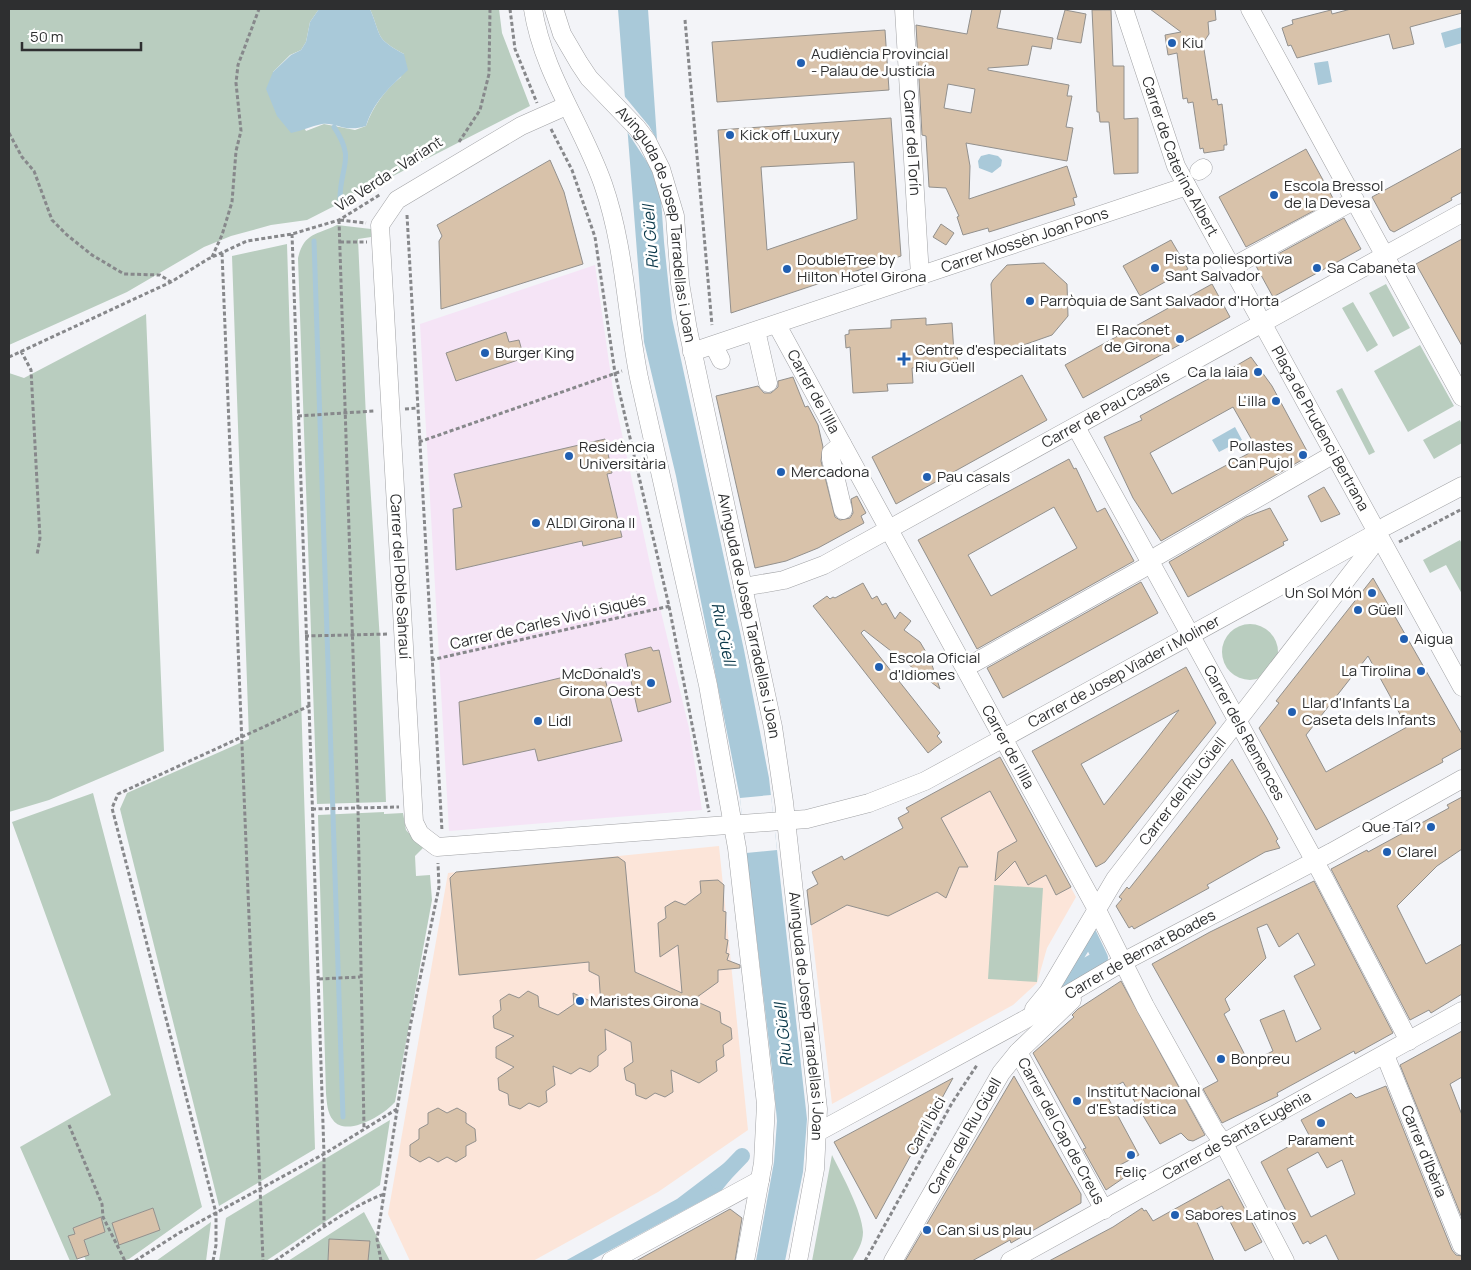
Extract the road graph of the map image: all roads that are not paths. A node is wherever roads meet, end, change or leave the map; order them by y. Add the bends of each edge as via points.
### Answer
1 (533, 9) edge
2 (554, 9) edge
3 (904, 9) edge
4 (1124, 9) edge
5 (1250, 9) edge
6 (566, 106) junction
7 (1187, 186) junction
8 (1355, 200) junction
9 (1462, 214) edge
10 (1386, 256) junction
11 (1232, 267) junction
12 (920, 276) junction
13 (1263, 324) junction
14 (778, 325) junction
15 (754, 333) junction
16 (692, 352) junction
17 (768, 383) dead end
18 (1462, 397) edge
19 (1076, 427) junction
20 (842, 444) junction
21 (1334, 454) junction
22 (1462, 486) edge
23 (843, 510) dead end
24 (888, 529) junction
25 (1382, 529) junction
26 (1379, 549) junction
27 (1159, 555) dead end
28 (1142, 568) dead end
29 (744, 587) junction
30 (1191, 635) junction
31 (974, 663) dead end
32 (1462, 687) edge
33 (1236, 720) junction
34 (1002, 738) junction
35 (1462, 780) edge
36 (781, 821) junction
37 (737, 825) junction
38 (1314, 861) junction
39 (1097, 909) junction
40 (1123, 962) junction
41 (1094, 979) junction
42 (1462, 1011) edge
43 (1026, 1019) junction
44 (1409, 1041) junction
45 (1018, 1052) junction
46 (1385, 1055) junction
47 (818, 1132) junction
48 (1224, 1144) junction
49 (760, 1180) junction
50 (1104, 1210) junction
51 (1462, 1246) edge
52 (611, 1261) edge
53 (745, 1261) edge
54 (798, 1261) edge
55 (893, 1261) edge
56 (1010, 1261) edge
57 (1285, 1261) edge

1 - 6 street via 544,56
2 - 16 street, Avinguda de Josep Tarradellas i Joan via 562,34 579,63 647,141 667,184 675,216 680,283
3 - 12 street, Carrer del Torín
4 - 7 street, Carrer de Caterina Albert via 1176,166
5 - 8 street
6 - 37 street via 594,159 619,238 638,378
6 - 37 street, Carrer del Poble Sahrauí via 547,122 521,126 397,200 380,225 414,822 420,834 440,840
7 - 11 street, Carrer de Caterina Albert
7 - 12 street, Carrer Mossèn Joan Pons
8 - 10 street
8 - 11 street
9 - 10 street, Carrer de Pau Casals
10 - 13 street, Carrer de Pau Casals
10 - 18 street
11 - 13 street, Carrer de Caterina Albert
12 - 14 street, Carrer Mossèn Joan Pons
13 - 19 street, Carrer de Pau Casals
13 - 21 street, Plaça de Prudenci Bertrana
14 - 15 street, Carrer Mossèn Joan Pons
14 - 20 street, Carrer de l'Illa
15 - 16 street, Carrer Mossèn Joan Pons via 717,353
15 - 17 street
16 - 29 street, Avinguda de Josep Tarradellas i Joan
19 - 24 street, Carrer de Pau Casals
19 - 30 street, Carrer dels Remences
20 - 23 street via 832,453 831,459
20 - 24 street, Carrer de l'Illa
21 - 25 street, Plaça de Prudenci Bertrana
21 - 27 street
22 - 25 street
24 - 29 street, Carrer de Pau Casals via 804,574
24 - 34 street, Carrer de l'Illa
25 - 26 street, Plaça de Prudenci Bertrana
25 - 30 street, Carrer de Josep Viader i Moliner
26 - 32 street, Plaça de Prudenci Bertrana
26 - 33 street, Carrer del Riu Güell
28 - 31 street
29 - 36 street, Avinguda de Josep Tarradellas i Joan via 775,740
30 - 33 street, Carrer dels Remences
30 - 34 street, Carrer de Josep Viader i Moliner
33 - 38 street, Carrer dels Remences
33 - 39 street, Carrer del Riu Güell via 1115,879
34 - 36 street, Carrer de Josep Viader i Moliner via 897,793 844,810
34 - 39 street, Carrer de l'Illa
35 - 38 street, Carrer de Bernat Boades
36 - 37 street, Carrer de Josep Viader i Moliner
36 - 47 street, Avinguda de Josep Tarradellas i Joan via 815,1076
37 - 49 street via 765,1089 765,1147
38 - 40 street, Carrer de Bernat Boades
38 - 44 street, Carrer dels Remences
39 - 40 street, Carrer de l'Illa
39 - 43 street, Carrer del Riu Güell via 1048,992
40 - 41 street, Carrer de Bernat Boades
40 - 48 street, Carrer de l'Illa
41 - 43 street, Carrer de Bernat Boades
41 - 45 street, Carrer del Riu Güell
42 - 44 street, Carrer de Santa Eugènia
43 - 47 street, Carrer de Bernat Boades
44 - 46 street, Carrer de Santa Eugènia
45 - 50 street, Carrer del Cap de Creus
45 - 55 street, Carrer del Riu Güell via 984,1100
46 - 48 street, Carrer de Santa Eugènia
46 - 51 street, Carrer d'Ibèria
47 - 54 street, Avinguda de Josep Tarradellas i Joan via 815,1169
48 - 50 street, Carrer de Santa Eugènia
48 - 57 street, Carrer de l'Illa
49 - 52 street
49 - 53 street
50 - 56 street, Carrer de Santa Eugènia

